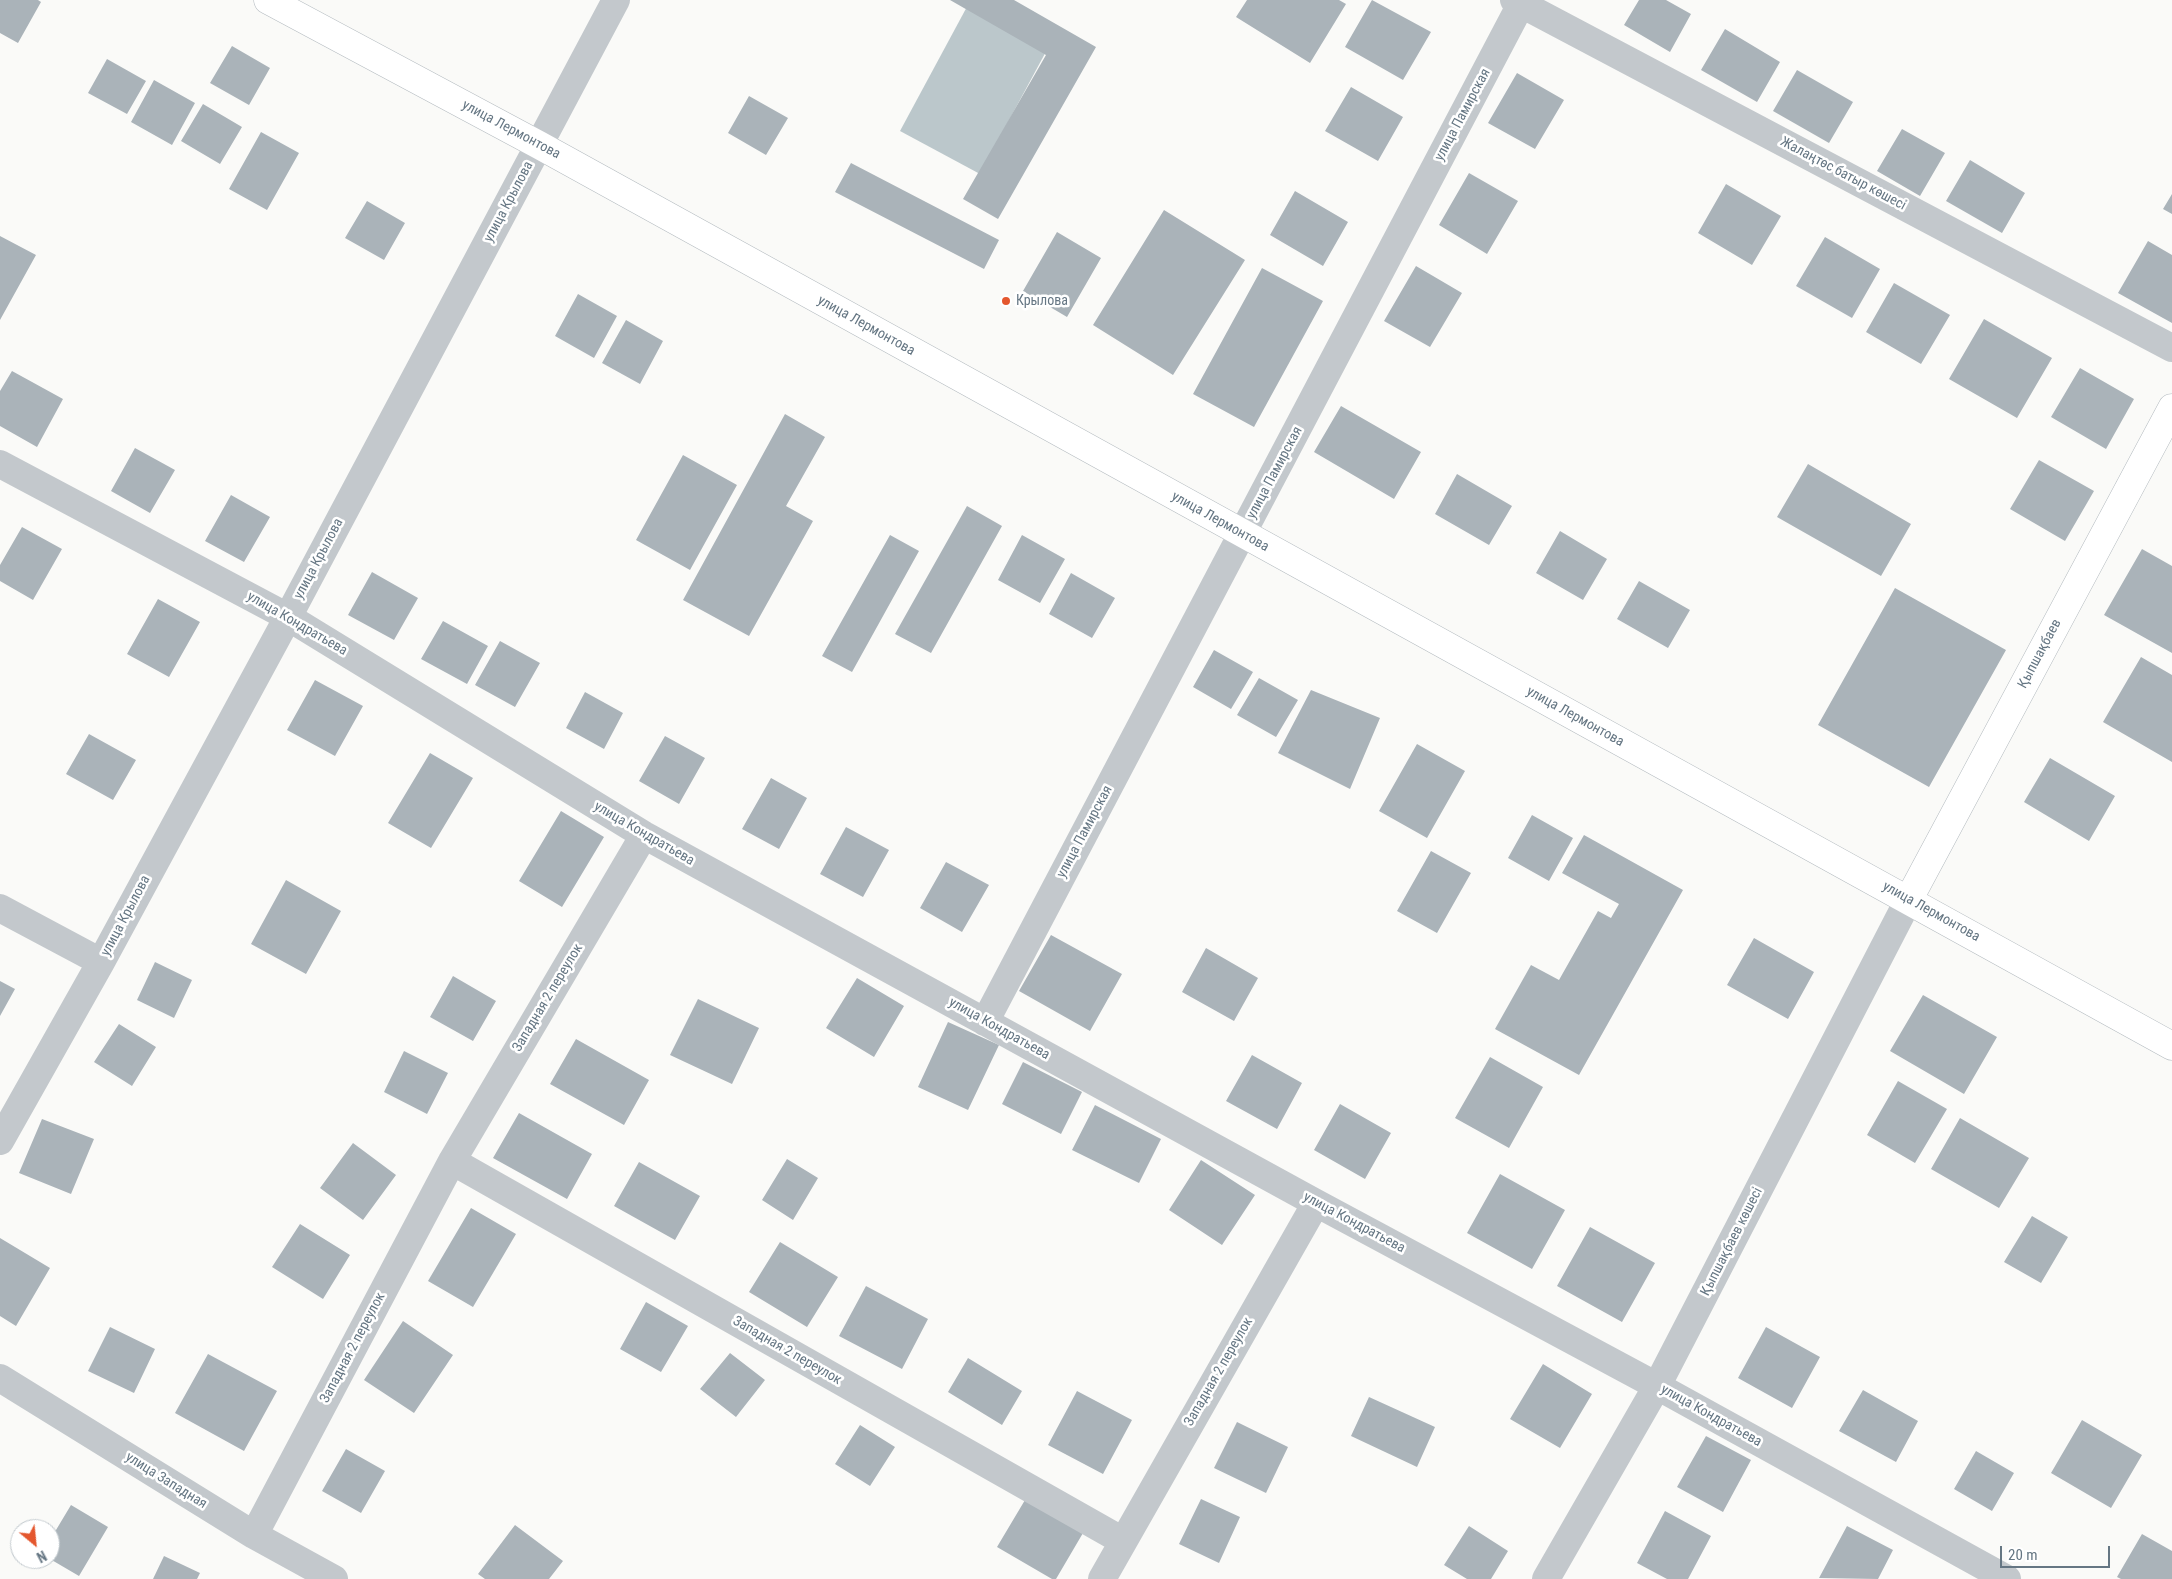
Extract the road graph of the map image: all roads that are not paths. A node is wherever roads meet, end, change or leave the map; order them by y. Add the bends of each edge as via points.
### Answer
1 (268, 0) edge
2 (616, 0) edge
3 (1517, 2) edge
4 (539, 145) junction
5 (2172, 348) edge
6 (2172, 408) edge
7 (0, 464) edge
8 (1243, 534) junction
9 (288, 617) junction
10 (644, 835) junction
11 (1909, 899) junction
12 (0, 908) edge
13 (101, 962) junction
14 (985, 1022) junction
15 (2172, 1046) edge
16 (0, 1141) edge
17 (452, 1161) junction
18 (1316, 1203) junction
19 (0, 1378) edge
20 (1657, 1386) junction
21 (254, 1535) junction
22 (1123, 1541) junction
23 (334, 1579) edge
24 (1102, 1579) edge
25 (1546, 1579) edge
26 (2007, 1579) edge

1 - 4 main road, улица Лермонтова
2 - 4 street, улица Крылова
3 - 5 street, Жалаңтөс батыр көшесі
3 - 8 street, улица Памирская
4 - 8 main road, улица Лермонтова
4 - 9 street, улица Крылова
6 - 11 main road, Қыпшақбаев
7 - 9 street, улица Кондратьева
8 - 11 main road, улица Лермонтова
8 - 14 street, улица Памирская
9 - 10 street, улица Кондратьева
9 - 13 street, улица Крылова
10 - 14 street, улица Кондратьева
10 - 17 street, Западная 2 переулок
11 - 15 main road, улица Лермонтова
11 - 20 street, Қыпшақбаев көшесі
12 - 13 street
13 - 16 street, улица Крылова
14 - 18 street, улица Кондратьева
17 - 21 street, Западная 2 переулок
17 - 22 street, Западная 2 переулок
18 - 20 street, улица Кондратьева
18 - 22 street, Западная 2 переулок
19 - 21 street, улица Западная
20 - 25 street, Қыпшақбаев көшесі
20 - 26 street, улица Кондратьева
21 - 23 street, улица Западная
22 - 24 street, Западная 2 переулок

